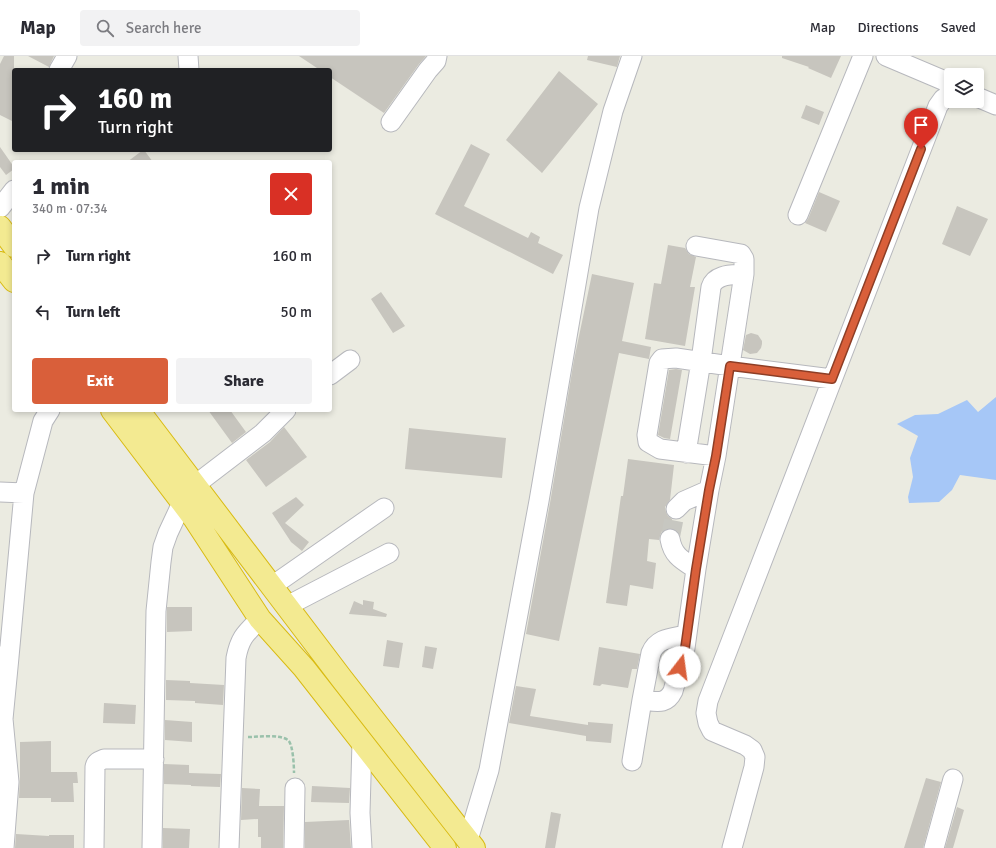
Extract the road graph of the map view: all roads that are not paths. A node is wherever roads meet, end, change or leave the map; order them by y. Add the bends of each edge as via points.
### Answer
1 (67, 56) edge
2 (188, 56) edge
3 (437, 56) edge
4 (632, 56) edge
5 (863, 56) edge
6 (886, 56) edge
7 (60, 68) edge
8 (189, 68) edge
9 (944, 81) edge
10 (944, 98) edge
11 (984, 100) edge
12 (996, 105) edge
13 (391, 122) dead end
14 (12, 193) edge
15 (0, 208) edge
16 (798, 215) dead end
17 (0, 227) edge
18 (12, 243) edge
19 (696, 246) dead end
20 (0, 263) edge
21 (744, 274) junction
22 (12, 279) edge
23 (350, 360) dead end
24 (701, 361) junction
25 (730, 366) junction
26 (332, 374) edge
27 (832, 379) junction
28 (49, 412) edge
29 (114, 412) edge
30 (140, 412) edge
31 (284, 412) edge
32 (686, 453) junction
33 (716, 456) junction
34 (195, 485) junction
35 (709, 490) junction
36 (0, 492) edge
37 (24, 493) junction
38 (182, 503) junction
39 (384, 508) dead end
40 (676, 509) tunnel mouth
41 (670, 539) tunnel mouth
42 (389, 552) dead end
43 (696, 569) junction
44 (272, 586) junction
45 (286, 606) junction
46 (260, 619) junction
47 (686, 635) junction
48 (5, 657) edge
49 (642, 700) junction
50 (362, 742) junction
51 (154, 759) junction
52 (632, 761) dead end
53 (953, 779) dead end
54 (295, 788) road end
55 (471, 844) edge
56 (4, 848) edge
57 (94, 848) edge
58 (152, 848) edge
59 (229, 848) edge
60 (294, 848) edge
61 (362, 848) edge
62 (445, 848) edge
63 (732, 848) edge
64 (934, 848) edge

1 - 7 street
2 - 8 street
3 - 13 street via 436,61
4 - 55 street via 613,111 589,208 539,501 489,770
5 - 16 street
6 - 9 street
10 - 27 street via 938,106
11 - 12 street
14 - 15 street
17 - 18 highway
19 - 21 street via 741,254 744,259
20 - 22 highway
21 - 24 street via 718,278 712,283
21 - 25 street
23 - 26 street
24 - 25 street
24 - 32 street
24 - 32 street via 676,358 662,359 659,363 647,435 648,442 660,449
25 - 27 street
25 - 33 street
27 - 63 street via 708,701 706,713 712,731 745,745 752,750 755,757
28 - 37 street via 43,421
29 - 38 highway
30 - 34 highway
31 - 34 street via 263,433
32 - 33 street
33 - 35 street
34 - 44 highway
35 - 40 street via 684,501
35 - 43 street
36 - 37 street
37 - 48 street
38 - 46 highway
38 - 51 street via 168,533 160,562 156,611
39 - 44 street
41 - 43 street via 675,553
42 - 45 street
43 - 47 street
44 - 45 highway
45 - 55 highway
46 - 50 highway via 304,668
46 - 59 street via 243,637 236,658
47 - 49 street via 665,640 654,647
47 - 49 street via 685,648 671,696 659,702
48 - 56 street via 3,719 9,782
49 - 52 street
50 - 61 street
50 - 62 highway
51 - 57 street via 104,759 96,763
51 - 58 street
53 - 64 street
54 - 60 street

